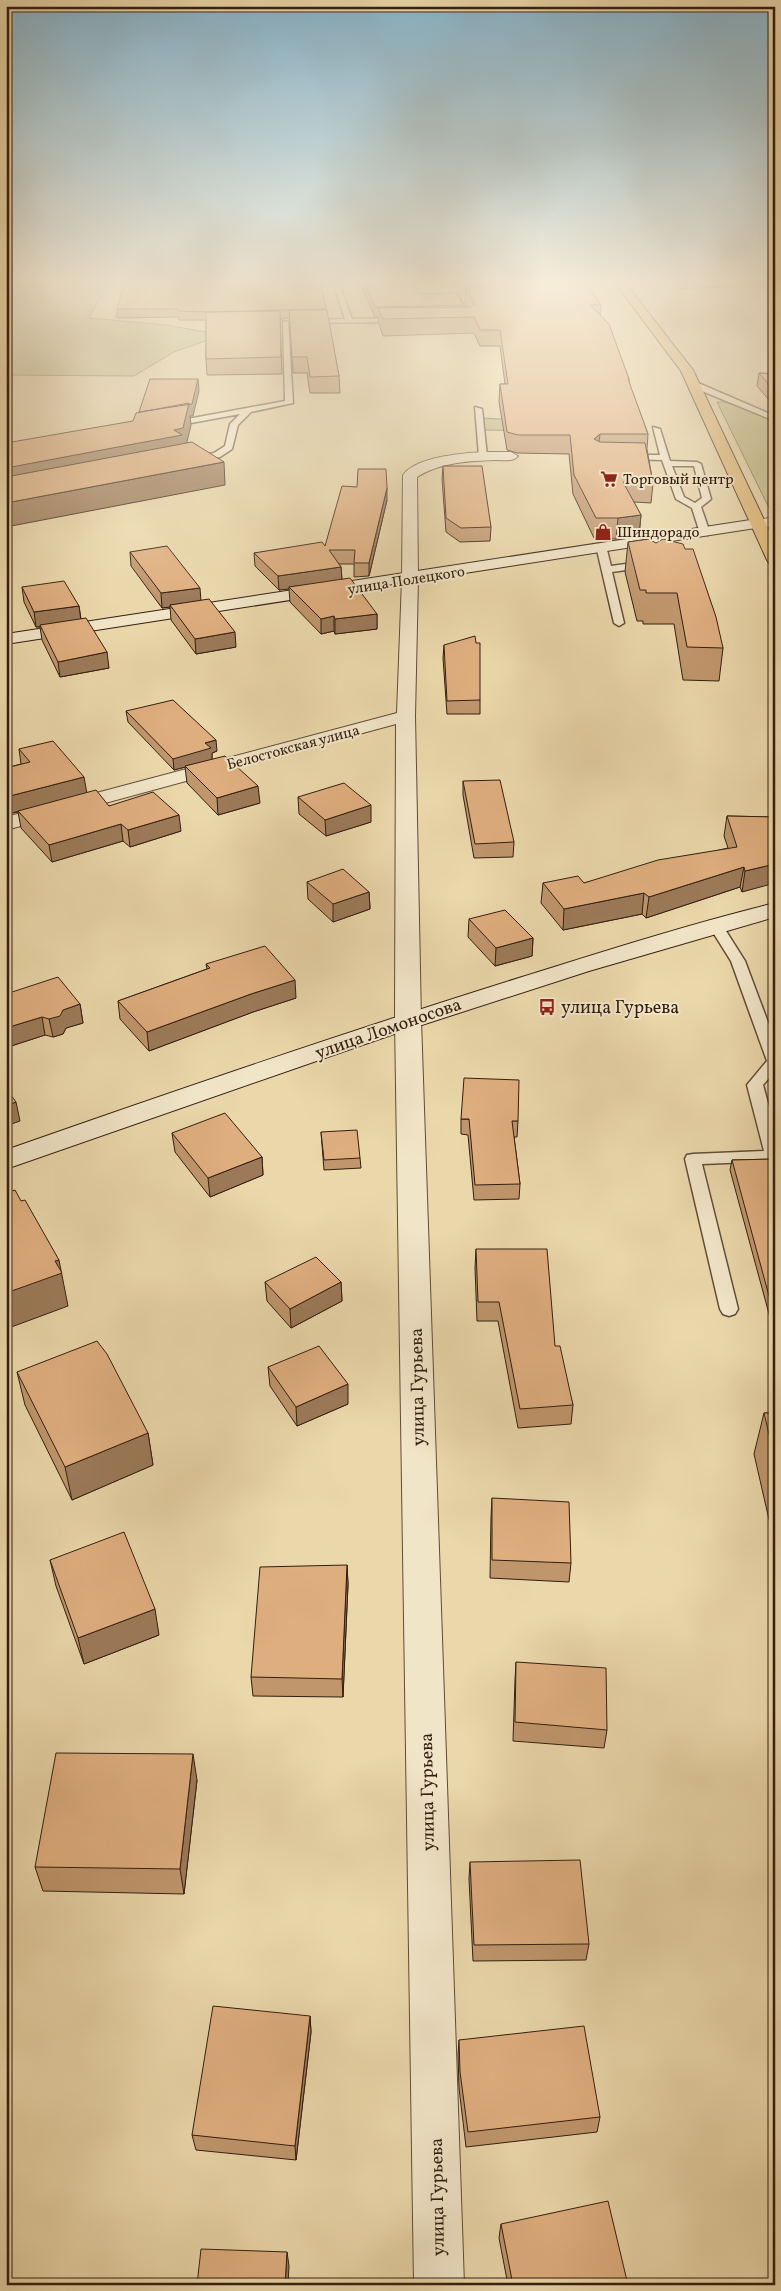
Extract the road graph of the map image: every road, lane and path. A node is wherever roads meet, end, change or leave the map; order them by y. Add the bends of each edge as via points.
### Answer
1 (695, 386) edge
2 (288, 387) edge
3 (697, 387) edge
4 (735, 401) junction
5 (702, 402) junction
6 (478, 409) dead end
7 (248, 411) junction
8 (775, 418) edge
9 (161, 426) edge
10 (656, 430) dead end
11 (497, 456) joint
12 (617, 458) edge
13 (666, 460) junction
14 (179, 463) edge
15 (696, 506) junction
16 (775, 521) edge
17 (757, 524) junction
18 (705, 533) junction
19 (602, 550) junction
20 (635, 551) junction
21 (775, 560) edge
22 (606, 570) junction
23 (410, 579) junction
24 (619, 623) dead end
25 (6, 639) edge
26 (406, 716) junction
27 (6, 824) edge
28 (775, 910) edge
29 (716, 926) junction
30 (408, 1020) junction
31 (775, 1062) edge
32 (6, 1160) edge
33 (729, 1310) dead end
34 (439, 2285) edge

1 - 5 main road
2 - 7 lane via 289,403
3 - 4 lane
4 - 5 lane
4 - 8 lane
5 - 17 main road
6 - 11 lane
7 - 9 lane
7 - 14 lane via 234,424 229,447 217,455
10 - 13 lane
11 - 23 street, улица Гурьева via 437,463 420,467 410,475
12 - 13 lane
13 - 15 lane via 680,499
13 - 15 lane via 697,464 707,499
15 - 18 lane
16 - 17 street, улица Полецкого
17 - 18 street, улица Полецкого
17 - 21 main road
18 - 20 street, улица Полецкого
19 - 20 street, улица Полецкого
19 - 22 lane
19 - 23 street, улица Полецкого
20 - 22 lane via 653,565
22 - 24 lane
23 - 25 street, улица Полецкого
23 - 26 street, улица Гурьева
26 - 27 street, Белостокская улица
26 - 30 street, улица Гурьева
28 - 29 street, улица Ломоносова
29 - 30 street, улица Ломоносова
29 - 31 lane via 738,961
30 - 32 street, улица Ломоносова
30 - 34 street, улица Гурьева
31 - 33 lane via 755,1085 774,1156 693,1159

